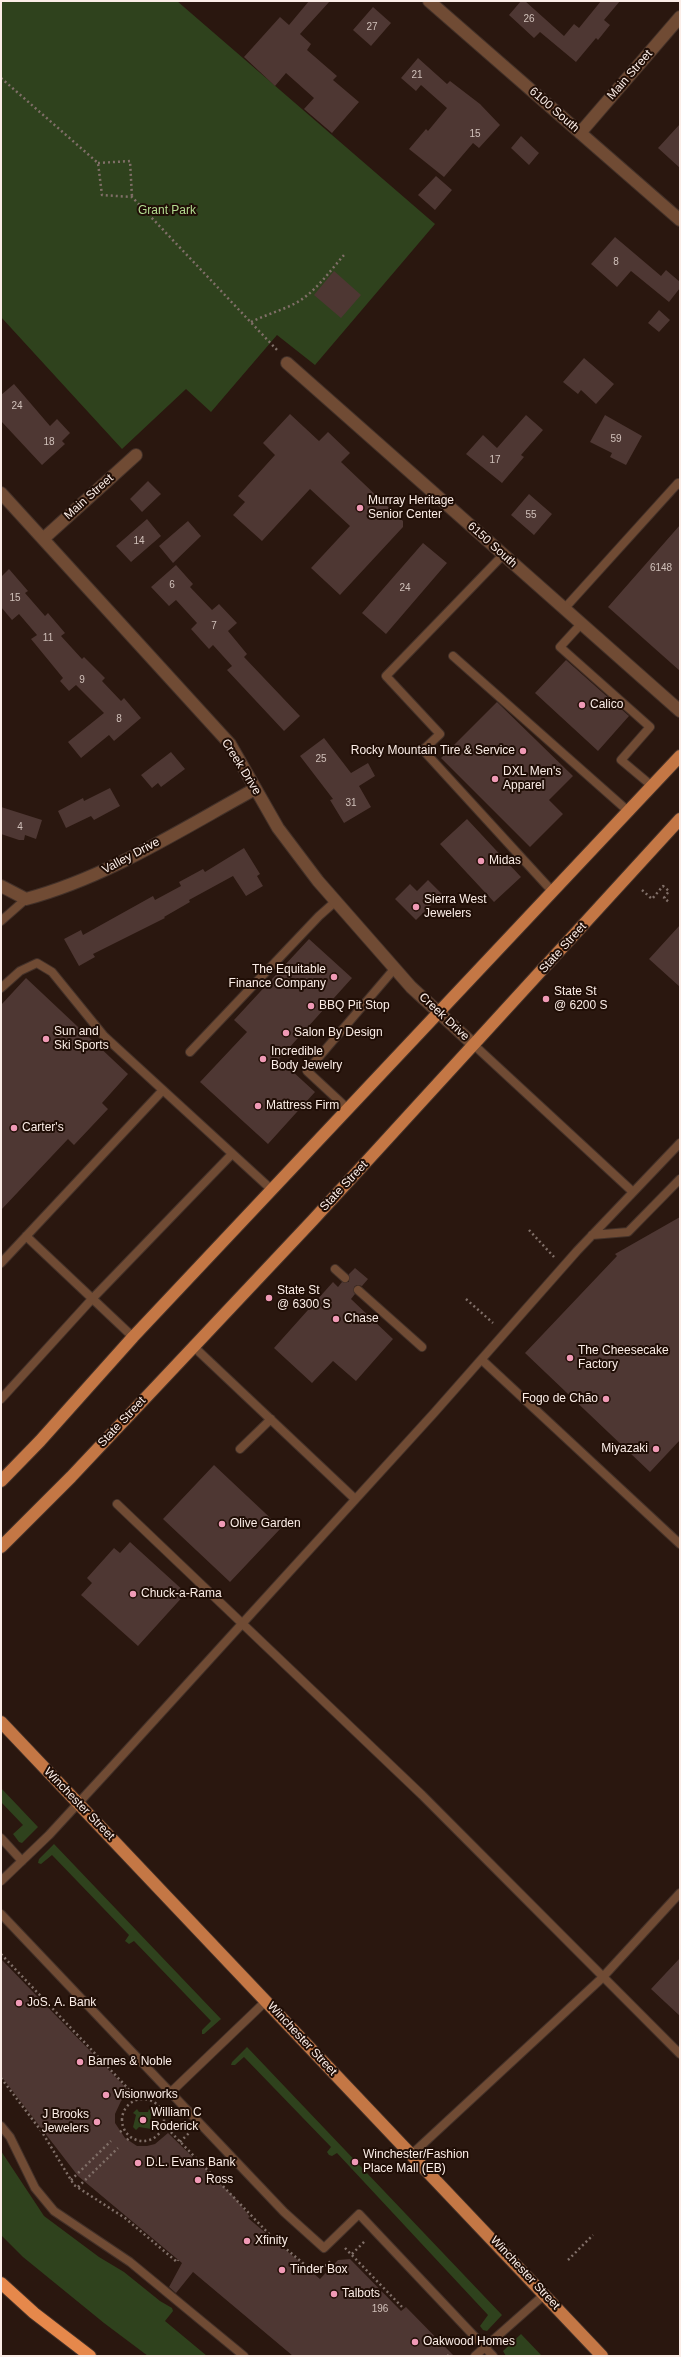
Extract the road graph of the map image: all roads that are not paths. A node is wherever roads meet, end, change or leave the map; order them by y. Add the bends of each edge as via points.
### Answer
1 (429, 1) edge
2 (680, 17) edge
3 (580, 132) junction
4 (680, 220) edge
5 (287, 362) dead end
6 (136, 455) dead end
7 (680, 485) edge
8 (1, 493) edge
9 (43, 539) junction
10 (503, 555) junction
11 (564, 608) junction
12 (581, 624) junction
13 (453, 656) dead end
14 (680, 711) edge
15 (680, 756) edge
16 (652, 786) junction
17 (255, 789) junction
18 (628, 811) junction
19 (680, 818) edge
20 (1, 886) edge
21 (552, 891) junction
22 (26, 899) junction
23 (336, 901) junction
24 (1, 922) edge
25 (395, 968) junction
26 (1, 988) edge
27 (438, 1013) junction
28 (474, 1045) junction
29 (190, 1052) dead end
30 (163, 1090) junction
31 (348, 1109) junction
32 (680, 1143) edge
33 (232, 1154) junction
34 (680, 1179) edge
35 (272, 1190) junction
36 (633, 1192) junction
37 (592, 1235) junction
38 (26, 1236) junction
39 (1, 1263) edge
40 (335, 1269) dead end
41 (345, 1278) dead end
42 (358, 1290) dead end
43 (92, 1298) junction
44 (133, 1337) junction
45 (193, 1346) junction
46 (422, 1347) dead end
47 (482, 1360) junction
48 (1, 1399) edge
49 (271, 1419) junction
50 (240, 1449) dead end
51 (1, 1481) edge
52 (355, 1499) junction
53 (117, 1504) dead end
54 (680, 1544) edge
55 (1, 1547) edge
56 (240, 1624) junction
57 (1, 1722) edge
58 (78, 1803) junction
59 (1, 1838) edge
60 (22, 1860) junction
61 (1, 1881) edge
62 (680, 1893) edge
63 (1, 1914) edge
64 (602, 1978) junction
65 (266, 2001) junction
66 (680, 2054) edge
67 (170, 2093) junction
68 (1, 2126) edge
69 (412, 2154) junction
70 (1, 2283) edge
71 (545, 2294) junction
72 (485, 2349) junction
73 (90, 2356) edge
74 (244, 2356) edge
75 (475, 2356) edge
76 (493, 2356) edge
77 (602, 2356) edge

1 - 3 street, 6100 South
2 - 3 street, Main Street
3 - 4 street, 6100 South
5 - 10 street, 6150 South
6 - 9 street, Main Street
7 - 11 lane via 678,483
8 - 9 street, Creek Drive
9 - 17 street, Creek Drive via 230,744
10 - 11 street, 6150 South
10 - 21 lane via 386,676 440,734 423,750
11 - 12 street, 6150 South
12 - 14 street, 6150 South
12 - 16 lane via 560,647 650,727 621,760
13 - 18 lane
15 - 16 main road
16 - 18 main road
17 - 22 street, Valley Drive via 100,873 62,889
17 - 23 street, Creek Drive via 278,828
18 - 21 main road
19 - 28 main road, State Street
20 - 22 street
21 - 27 main road
22 - 24 lane
23 - 25 street, Creek Drive
23 - 29 lane
25 - 27 street, Creek Drive
25 - 31 lane via 308,1071
26 - 30 lane via 20,971 36,963 52,972 104,1036
27 - 28 street, Creek Drive
27 - 31 main road
28 - 36 lane
28 - 45 main road, State Street
30 - 33 lane
30 - 38 lane
31 - 35 main road
32 - 36 lane
33 - 35 lane
33 - 43 lane
34 - 37 lane via 628,1232
35 - 44 main road
36 - 37 lane
37 - 47 lane
38 - 39 lane
38 - 43 lane
40 - 41 lane
42 - 46 lane
43 - 44 lane
43 - 48 lane
44 - 51 main road
45 - 49 lane
45 - 55 main road, State Street via 71,1477
47 - 52 lane
47 - 54 lane
49 - 50 lane
49 - 52 lane
52 - 56 lane
53 - 56 lane
56 - 58 lane
56 - 64 lane via 422,1795
57 - 58 main road, Winchester Street
58 - 60 lane
58 - 65 main road, Winchester Street
59 - 60 lane
60 - 61 lane
62 - 64 lane
63 - 67 lane
64 - 66 lane
64 - 69 lane
65 - 67 lane
65 - 69 main road, Winchester Street
67 - 72 lane via 284,2212 324,2248 359,2214
68 - 74 lane via 10,2137 35,2188 54,2211 130,2262
69 - 71 main road, Winchester Street
70 - 73 highway via 34,2313
71 - 72 lane
71 - 77 main road, Winchester Street
72 - 75 lane
72 - 76 lane

